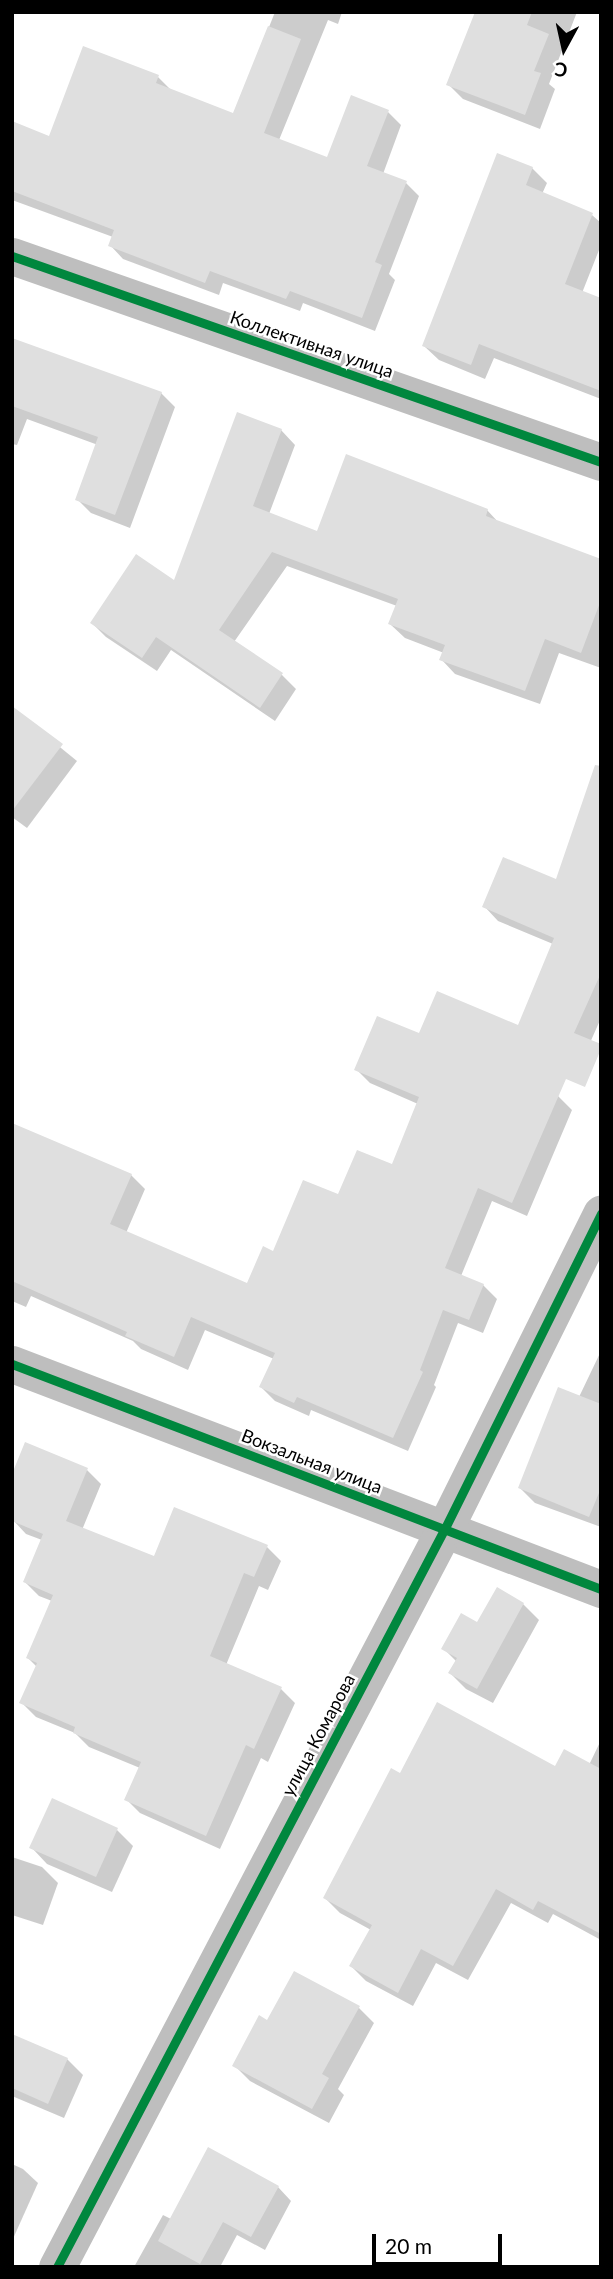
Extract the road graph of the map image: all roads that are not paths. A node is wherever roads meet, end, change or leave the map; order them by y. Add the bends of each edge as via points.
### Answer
1 (12, 256) edge
2 (601, 462) edge
3 (601, 1214) edge
4 (12, 1364) edge
5 (445, 1528) junction
6 (601, 1589) edge
7 (57, 2267) edge

1 - 2 street, Коллективная улица
3 - 5 street, улица Комарова
4 - 5 street, Вокзальная улица
5 - 6 street, Вокзальная улица
5 - 7 street, улица Комарова

